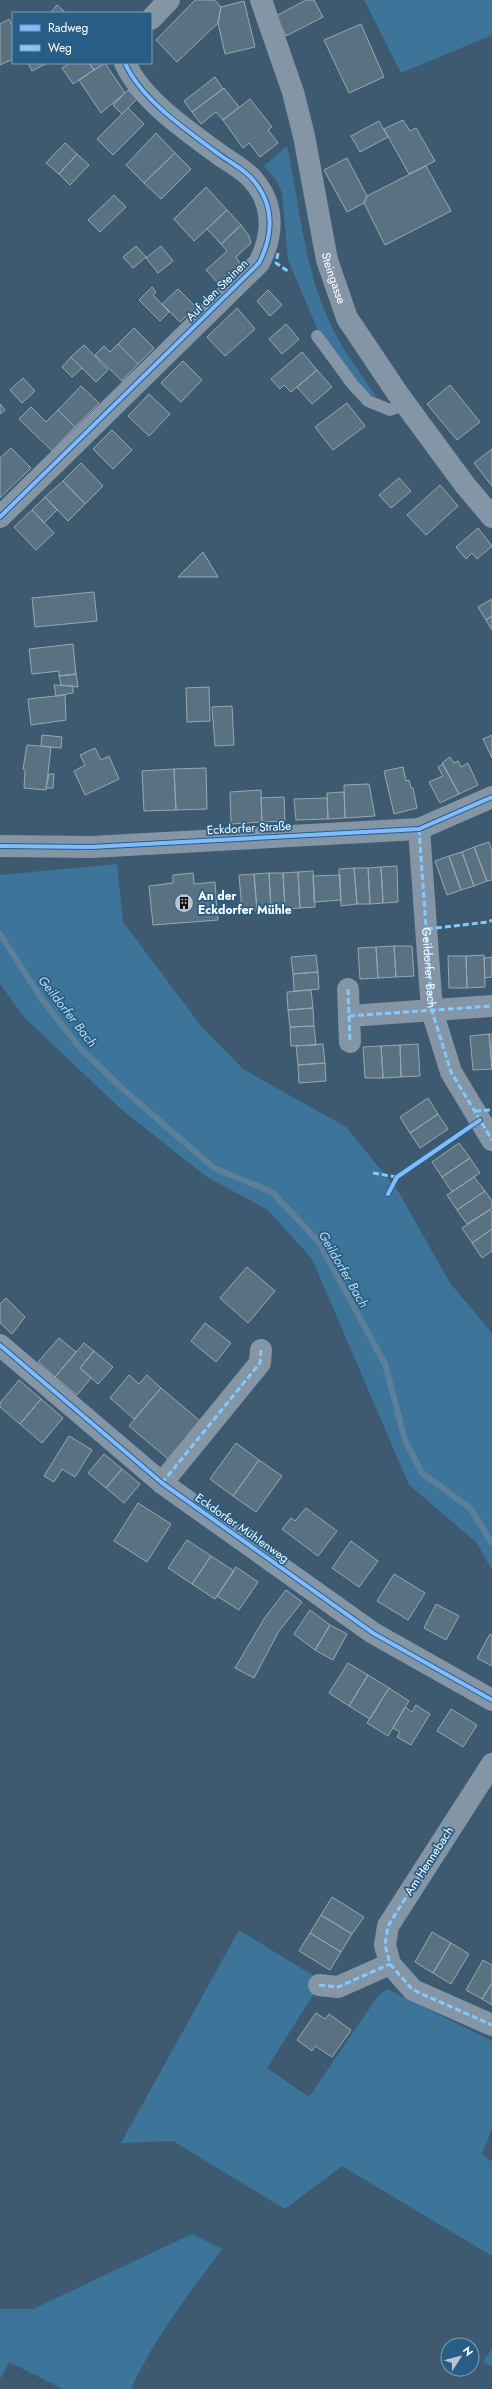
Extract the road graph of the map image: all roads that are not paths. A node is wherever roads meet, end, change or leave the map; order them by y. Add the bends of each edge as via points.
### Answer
1 (169, 0) edge
2 (261, 0) edge
3 (152, 18) edge
4 (126, 64) edge
5 (317, 336) dead end
6 (406, 404) junction
7 (0, 517) edge
8 (492, 517) edge
9 (492, 798) edge
10 (419, 829) junction
11 (0, 846) edge
12 (348, 989) dead end
13 (492, 1006) edge
14 (432, 1011) junction
15 (349, 1016) junction
16 (350, 1042) dead end
17 (492, 1140) edge
18 (0, 1345) edge
19 (261, 1350) dead end
20 (162, 1483) junction
21 (492, 1700) edge
22 (492, 1764) edge
23 (390, 1964) junction
24 (319, 1985) dead end
25 (492, 2025) edge

1 - 3 street
2 - 6 street, Steingasse via 294,92 326,260 347,318
4 - 7 street, Auf den Steinen via 135,82 179,125 254,180 264,196 271,218 268,246 259,263
5 - 6 lane via 368,401 390,410
6 - 8 street, Steingasse via 465,485
9 - 10 street, Eckdorfer Straße
10 - 11 street, Eckdorfer Straße via 91,847
10 - 14 street, Geildorfer Bach
12 - 15 street
13 - 14 street
14 - 15 street
14 - 17 street, Geildorfer Bach via 451,1072
15 - 16 street
18 - 20 street, Eckdorfer Mühlenweg
19 - 20 street via 260,1363
20 - 21 street, Eckdorfer Mühlenweg via 373,1633
22 - 23 street, Am Hennebach via 388,1926 385,1945
23 - 24 street via 338,1988
23 - 25 street, Am Hennebach via 413,1990

